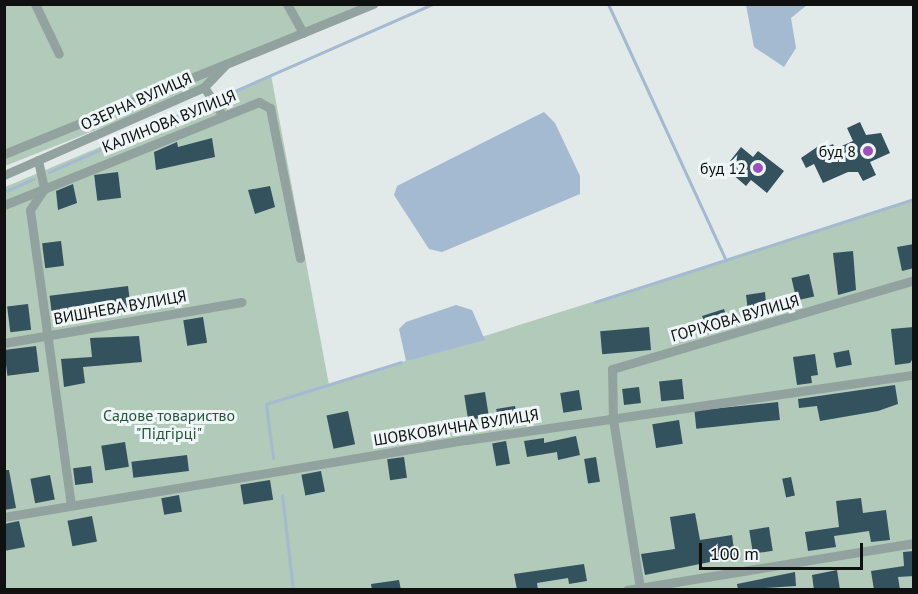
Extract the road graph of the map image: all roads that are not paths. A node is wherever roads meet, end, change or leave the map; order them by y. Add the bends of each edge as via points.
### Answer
1 (35, 4) edge
2 (287, 4) edge
3 (373, 4) edge
4 (303, 33) junction
5 (59, 54) dead end
6 (226, 64) junction
7 (204, 87) junction
8 (222, 116) junction
9 (4, 154) edge
10 (38, 160) junction
11 (4, 175) edge
12 (44, 189) junction
13 (4, 205) edge
14 (300, 258) dead end
15 (914, 280) edge
16 (241, 302) dead end
17 (46, 335) junction
18 (4, 343) edge
19 (914, 375) edge
20 (613, 419) junction
21 (71, 504) junction
22 (4, 517) edge
23 (914, 543) edge
24 (640, 588) junction
25 (627, 590) edge

1 - 5 street
2 - 4 street
3 - 4 street, ОЗЕРНА ВУЛИЦЯ
4 - 6 street, ОЗЕРНА ВУЛИЦЯ
6 - 7 street, ОЗЕРНА ВУЛИЦЯ
6 - 9 street
7 - 8 street
7 - 10 street, ОЗЕРНА ВУЛИЦЯ
8 - 12 street, КАЛИНОВА ВУЛИЦЯ
8 - 14 street, КАЛИНОВА ВУЛИЦЯ via 259,102 270,108
10 - 11 street, ОЗЕРНА ВУЛИЦЯ
10 - 12 street
12 - 13 street, КАЛИНОВА ВУЛИЦЯ
12 - 17 street via 30,210
15 - 20 street, ГОРІХОВА ВУЛИЦЯ via 612,369
16 - 17 street, ВИШНЕВА ВУЛИЦЯ
17 - 18 street, ВИШНЕВА ВУЛИЦЯ
17 - 21 street
19 - 20 street, ШОВКОВИЧНА ВУЛИЦЯ
20 - 21 street, ШОВКОВИЧНА ВУЛИЦЯ
20 - 24 street
21 - 22 street, ШОВКОВИЧНА ВУЛИЦЯ
23 - 24 street
24 - 25 street

